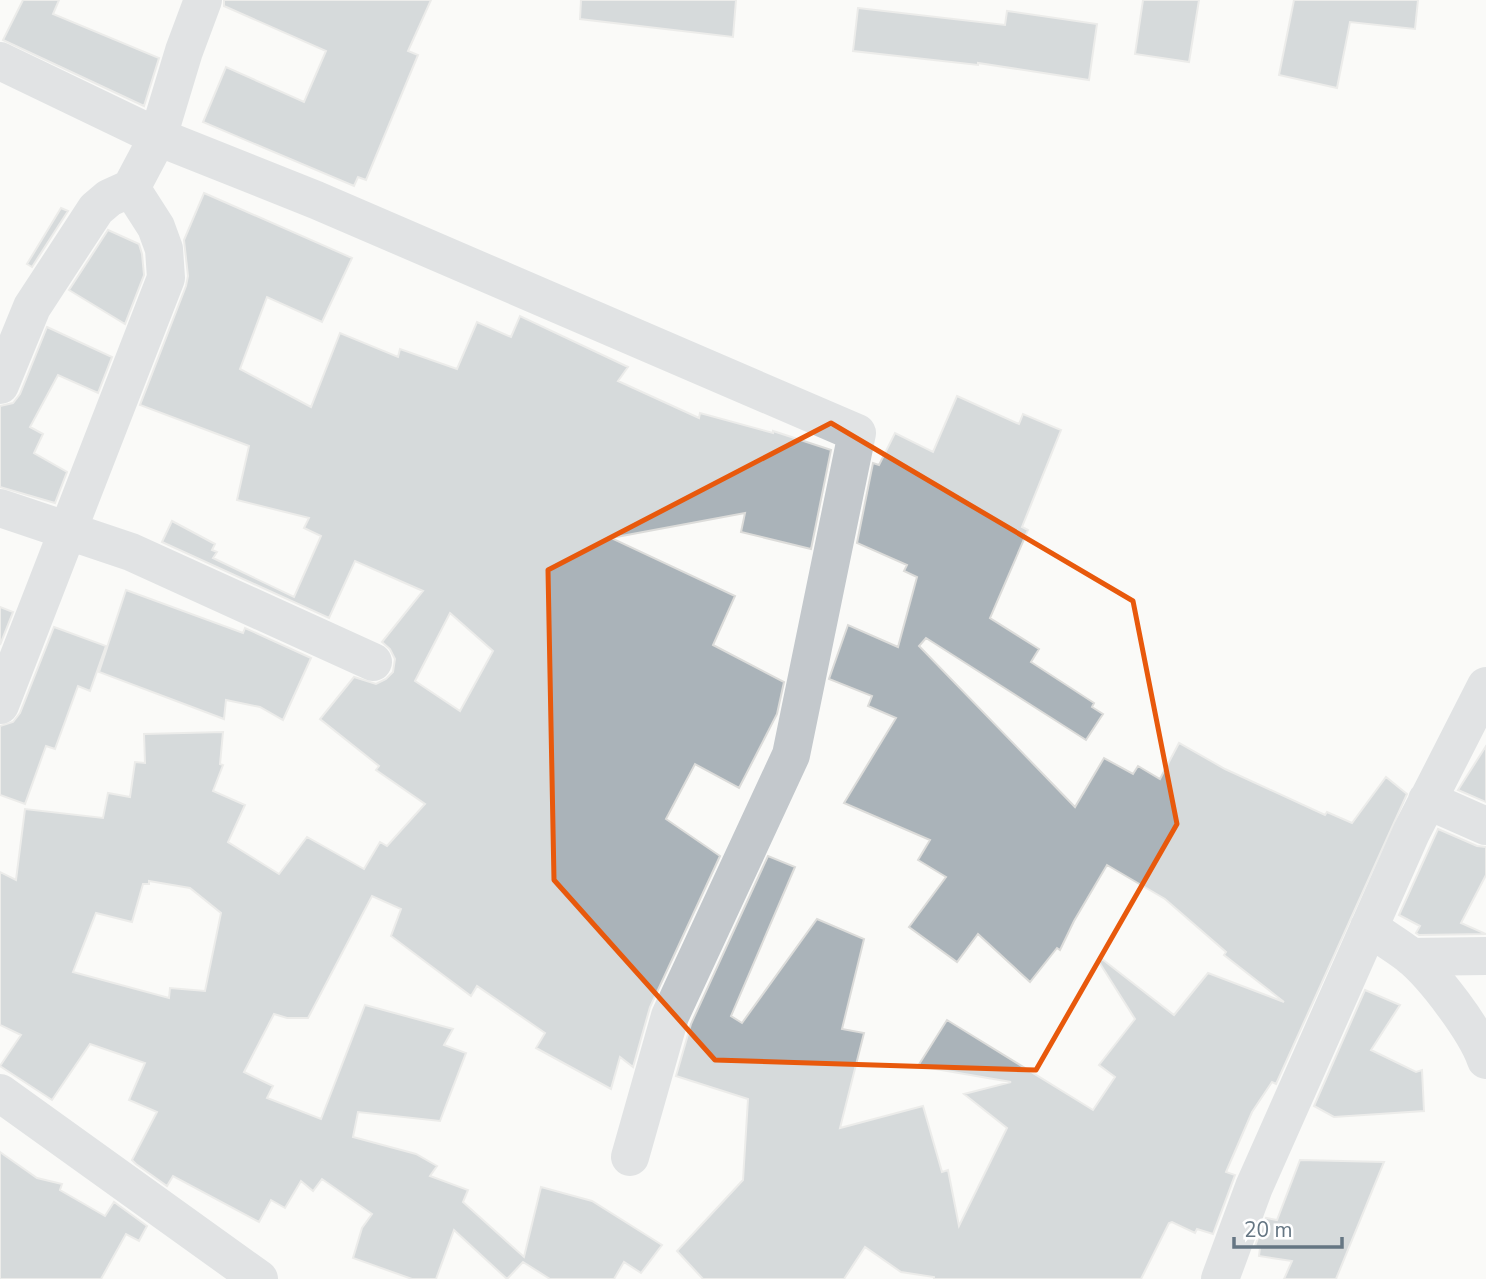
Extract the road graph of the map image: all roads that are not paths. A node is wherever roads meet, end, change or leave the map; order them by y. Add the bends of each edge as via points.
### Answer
1 (203, 0) edge
2 (0, 61) edge
3 (158, 137) junction
4 (131, 188) junction
5 (0, 385) edge
6 (0, 508) edge
7 (68, 530) junction
8 (373, 662) dead end
9 (1486, 686) edge
10 (0, 705) edge
11 (1427, 800) junction
12 (1486, 826) edge
13 (1369, 927) junction
14 (1486, 956) edge
15 (1411, 957) junction
16 (1486, 1060) edge
17 (0, 1093) edge
18 (630, 1157) dead end
19 (259, 1279) edge
20 (1220, 1279) edge

1 - 3 street
2 - 3 street
3 - 4 street
3 - 18 street via 316,200 857,433 791,755 670,1016
4 - 5 street via 96,209 32,307
4 - 7 street via 156,227 164,248 166,278
6 - 7 street
7 - 8 street via 131,552
7 - 10 street
9 - 11 street
11 - 12 street
11 - 13 street
13 - 15 street
13 - 20 street via 1254,1187
14 - 15 street
15 - 16 street via 1445,994 1482,1046
17 - 19 street

